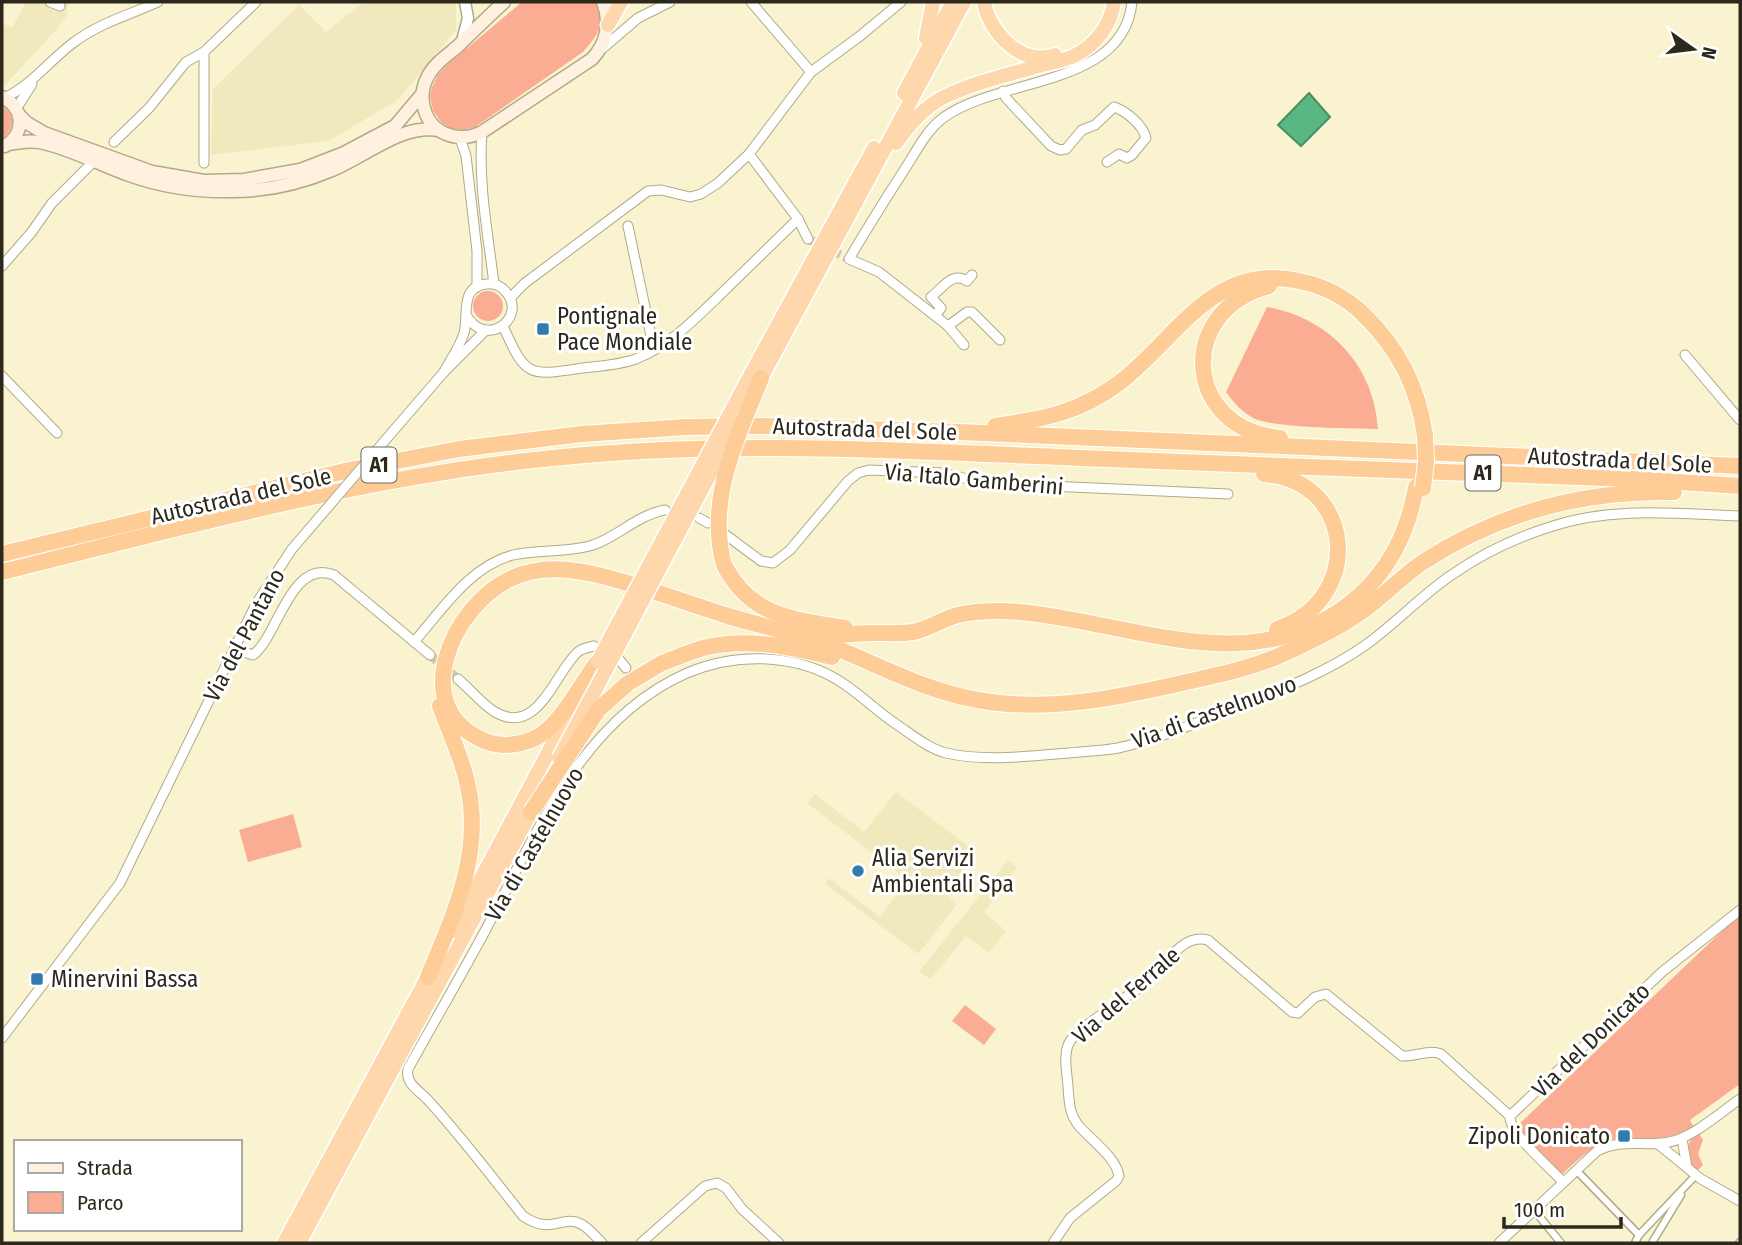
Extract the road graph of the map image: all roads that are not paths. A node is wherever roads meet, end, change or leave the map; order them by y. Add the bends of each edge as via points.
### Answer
1 (50, 2) edge
2 (158, 2) edge
3 (256, 2) edge
4 (465, 2) edge
5 (504, 2) edge
6 (603, 2) edge
7 (621, 2) edge
8 (670, 2) edge
9 (751, 2) edge
10 (901, 2) edge
11 (933, 2) edge
12 (953, 2) edge
13 (964, 2) edge
14 (984, 2) edge
15 (1106, 2) edge
16 (1114, 2) edge
17 (1132, 2) edge
18 (60, 6) dead end
19 (608, 25) junction
20 (462, 41) junction
21 (204, 52) junction
22 (597, 54) junction
23 (42, 70) junction
24 (811, 72) junction
25 (1003, 91) junction
26 (904, 93) junction
27 (422, 94) junction
28 (3, 98) edge
29 (18, 112) junction
30 (439, 130) junction
31 (481, 132) junction
32 (460, 138) junction
33 (114, 142) joint
34 (5, 146) edge
35 (749, 154) junction
36 (98, 158) junction
37 (1107, 162) dead end
38 (204, 163) joint
39 (875, 168) junction
40 (204, 181) junction
41 (798, 219) junction
42 (628, 226) dead end
43 (808, 239) tunnel mouth
44 (2, 266) edge
45 (972, 275) dead end
46 (494, 284) junction
47 (477, 287) junction
48 (510, 298) junction
49 (466, 315) junction
50 (936, 315) junction
51 (503, 326) junction
52 (948, 326) junction
53 (486, 330) junction
54 (1000, 340) dead end
55 (964, 345) dead end
56 (654, 350) junction
57 (1685, 355) dead end
58 (444, 372) junction
59 (2, 376) edge
60 (755, 377) junction
61 (1740, 420) edge
62 (959, 432) junction
63 (57, 433) dead end
64 (1421, 437) junction
65 (1339, 449) junction
66 (1226, 464) junction
67 (1740, 466) edge
68 (1740, 486) edge
69 (1420, 487) junction
70 (1740, 493) edge
71 (1228, 494) dead end
72 (665, 510) dead end
73 (1740, 516) edge
74 (699, 518) dead end
75 (708, 523) dead end
76 (726, 534) dead end
77 (2, 554) edge
78 (2, 572) edge
79 (1341, 624) junction
80 (878, 633) junction
81 (1199, 641) junction
82 (414, 642) junction
83 (235, 649) junction
84 (596, 653) junction
85 (430, 655) tunnel mouth
86 (618, 658) dead end
87 (626, 668) dead end
88 (886, 670) junction
89 (458, 679) tunnel mouth
90 (531, 812) junction
91 (1740, 910) edge
92 (428, 977) junction
93 (2, 1036) edge
94 (1740, 1099) edge
95 (1510, 1116) junction
96 (1682, 1139) junction
97 (1658, 1144) junction
98 (1576, 1170) junction
99 (1691, 1175) junction
100 (1563, 1182) junction
101 (1740, 1201) edge
102 (1534, 1210) junction
103 (1641, 1234) junction
104 (1653, 1242) edge
105 (284, 1243) edge
106 (299, 1243) edge
107 (602, 1243) edge
108 (641, 1243) edge
109 (779, 1243) edge
110 (1053, 1243) edge
111 (1499, 1243) edge
112 (1561, 1243) edge
113 (1635, 1243) edge

1 - 18 street
2 - 23 street via 100,25
3 - 21 street
4 - 20 street via 468,18
5 - 20 main road
6 - 19 main road
7 - 19 highway
8 - 22 street via 628,25
9 - 24 street
10 - 24 street
11 - 26 highway via 928,33
12 - 26 highway
13 - 39 highway
14 - 15 highway via 996,32 1011,47 1049,57 1082,41 1098,26
16 - 39 highway via 1104,30 1089,46 1074,56 982,82 932,103
17 - 25 street via 1125,26 1098,59 1080,69
19 - 22 main road
20 - 27 main road via 432,70
21 - 33 street via 186,62
21 - 38 street
22 - 31 main road
23 - 28 street
23 - 29 street
24 - 35 street
25 - 37 street via 1051,146 1060,150 1114,107 1120,108 1143,129 1146,138 1132,155 1119,154
25 - 50 street via 958,108 932,128 849,259 879,272
26 - 60 highway
27 - 30 main road via 425,111
27 - 40 main road via 392,128 316,165 256,179
28 - 29 main road
29 - 34 main road via 19,130
29 - 36 main road via 44,133
30 - 32 main road
30 - 36 main road via 414,130 326,172 256,190 172,187
31 - 32 main road
31 - 46 street
32 - 47 street, Via del Pantano via 477,251
33 - 36 street
34 - 36 main road via 41,142
35 - 41 street
35 - 48 street via 701,194 690,197 661,190 642,194
36 - 40 main road
36 - 44 street via 52,203
38 - 40 street
39 - 60 highway
41 - 43 street
41 - 56 street via 690,324
42 - 56 street
45 - 50 street via 967,281 956,276 931,296 941,308
46 - 47 street
46 - 48 street
47 - 49 street, Via del Pantano via 467,298
48 - 51 street via 511,313
49 - 53 street via 476,327
49 - 58 street, Via del Pantano via 464,334
50 - 52 street
51 - 53 street
51 - 56 street via 523,366 542,374 620,363
52 - 54 street via 972,312
52 - 55 street
53 - 58 street, Via del Pantano
57 - 61 street
58 - 83 street, Via del Pantano, bridge via 292,549 256,604
59 - 63 street
60 - 80 highway, bridge via 721,485 717,533 724,565 741,592 769,611
60 - 84 highway, bridge
60 - 90 highway, bridge
62 - 64 highway via 1048,418 1089,402 1119,383 1212,296 1238,284 1283,277 1331,291 1374,325 1412,385 1423,421
62 - 65 highway, Autostrada del Sole / A1
62 - 77 highway, Autostrada del Sole / A1 via 686,427 486,446 345,471
64 - 65 highway via 1397,369 1367,328 1336,301 1313,290 1283,285 1236,299 1213,324 1203,355 1205,382 1218,407 1254,433 1331,440
64 - 69 highway
65 - 67 highway, Autostrada del Sole / A1
66 - 68 highway, Autostrada del Sole / A1
66 - 78 highway, Autostrada del Sole / A1 via 832,448 584,454 466,468 318,495
66 - 81 highway via 1235,472 1278,475 1316,496 1333,521 1338,566 1325,596 1292,624 1261,634
69 - 79 highway via 1419,510 1398,559
69 - 81 highway via 1392,556 1343,608 1307,629 1266,642
70 - 79 highway via 1631,492 1546,506 1447,547
71 - 76 street, Via Italo Gamberini via 985,482 942,473 869,470 848,481 790,550 773,563 761,561
72 - 82 street via 650,513 594,545 511,556 481,570
73 - 107 street, Via di Castelnuovo via 1614,512 1555,525 1499,547 1461,569 1368,643 1322,671 1176,731 1117,748 1012,757 943,752 884,716 844,684 791,661 723,661 642,694 592,746 541,822 407,1076 523,1216 542,1226 580,1223
74 - 75 street
79 - 88 highway via 1279,656 1213,676 1076,702 1018,705 975,700 925,687
80 - 81 highway via 915,632 958,615 999,611
80 - 92 highway via 824,636 801,632 584,567 553,564 495,583 466,610 448,639 440,668 440,705 469,790 473,827 464,887
82 - 83 street via 326,572 309,575 301,582 260,650 253,655
82 - 85 street
83 - 93 street, Via del Pantano via 120,883
84 - 88 highway via 553,724 520,744 477,738 455,720 448,706 446,659 459,626 481,600 511,579 539,570 562,569 610,579 827,645
84 - 89 street via 582,649 573,656 543,701 521,715 496,712
84 - 92 highway
86 - 87 street
88 - 90 highway, bridge via 778,645 739,643 705,648 662,663 627,684 598,710
90 - 106 highway
91 - 95 street, Via del Donicato via 1662,972
92 - 105 highway
94 - 96 street
95 - 100 street via 1515,1134
95 - 110 street, Via del Ferrale via 1441,1054 1402,1056 1326,993 1298,1013 1292,1012 1208,940 1199,938 1182,944 1150,979 1068,1044 1072,1114 1119,1176 1070,1218
96 - 97 street
96 - 99 street
97 - 98 street via 1609,1145
97 - 99 street
98 - 100 street
98 - 103 street
99 - 101 street
99 - 103 street
99 - 104 street
100 - 102 street
102 - 111 street
102 - 112 street
103 - 104 street via 1651,1235
103 - 113 street
108 - 109 street via 705,1186 717,1183

